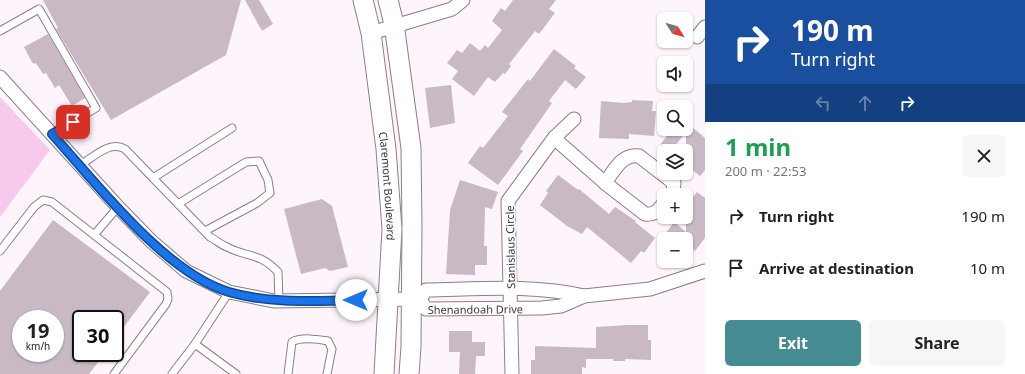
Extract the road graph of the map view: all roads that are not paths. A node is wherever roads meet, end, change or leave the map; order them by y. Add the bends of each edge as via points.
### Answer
1 (363, 0) edge
2 (388, 0) edge
3 (463, 0) edge
4 (394, 24) junction
5 (0, 31) edge
6 (371, 32) junction
7 (0, 77) edge
8 (574, 119) dead end
9 (232, 128) dead end
10 (52, 134) junction
11 (554, 138) junction
12 (80, 166) junction
13 (153, 178) junction
14 (605, 183) junction
15 (671, 188) edge
16 (178, 204) junction
17 (118, 207) junction
18 (657, 212) edge
19 (205, 232) junction
20 (94, 235) junction
21 (0, 251) edge
22 (705, 271) edge
23 (511, 288) junction
24 (229, 292) junction
25 (584, 296) junction
26 (416, 299) junction
27 (387, 300) junction
28 (279, 301) junction
29 (511, 308) junction
30 (195, 344) junction
31 (114, 374) edge
32 (172, 374) edge
33 (236, 374) edge
34 (288, 374) edge
35 (327, 374) edge
36 (384, 374) edge
37 (409, 374) edge
38 (512, 374) edge

1 - 6 main road, Claremont Boulevard
2 - 4 main road, Claremont Boulevard
3 - 4 street via 452,8
4 - 6 street
4 - 26 main road, Claremont Boulevard via 411,148
5 - 10 lane via 39,8 96,108
6 - 27 main road, Claremont Boulevard via 386,148 392,229
7 - 10 street
8 - 11 street, Stanislaus Circle
9 - 13 lane
10 - 12 street
11 - 14 street
11 - 23 street, Stanislaus Circle via 508,201
12 - 13 lane via 112,146 118,145
12 - 17 street
13 - 16 lane
14 - 15 street via 625,157 632,154 638,156
14 - 18 street via 644,214 652,215
16 - 19 lane
16 - 19 lane via 246,162 259,161 268,180 270,193
17 - 20 lane
17 - 24 street via 151,241 186,271
19 - 28 lane via 228,248 269,262 278,272
20 - 21 lane via 52,202 43,200 34,207
20 - 31 lane via 166,292 168,299
22 - 25 street, Shenandoah Drive via 650,289
23 - 25 street, Shenandoah Drive via 561,291
23 - 26 street, Shenandoah Drive via 426,290
23 - 29 street, Stanislaus Circle
24 - 28 street
24 - 30 lane
25 - 29 street, Shenandoah Drive via 561,306
26 - 27 street
26 - 29 street, Shenandoah Drive via 426,309
26 - 37 main road, Claremont Boulevard
27 - 28 street
27 - 36 main road, Claremont Boulevard
29 - 38 street, Stanislaus Circle
30 - 32 lane
30 - 33 lane
34 - 35 lane via 292,342 323,340 328,341 332,348

